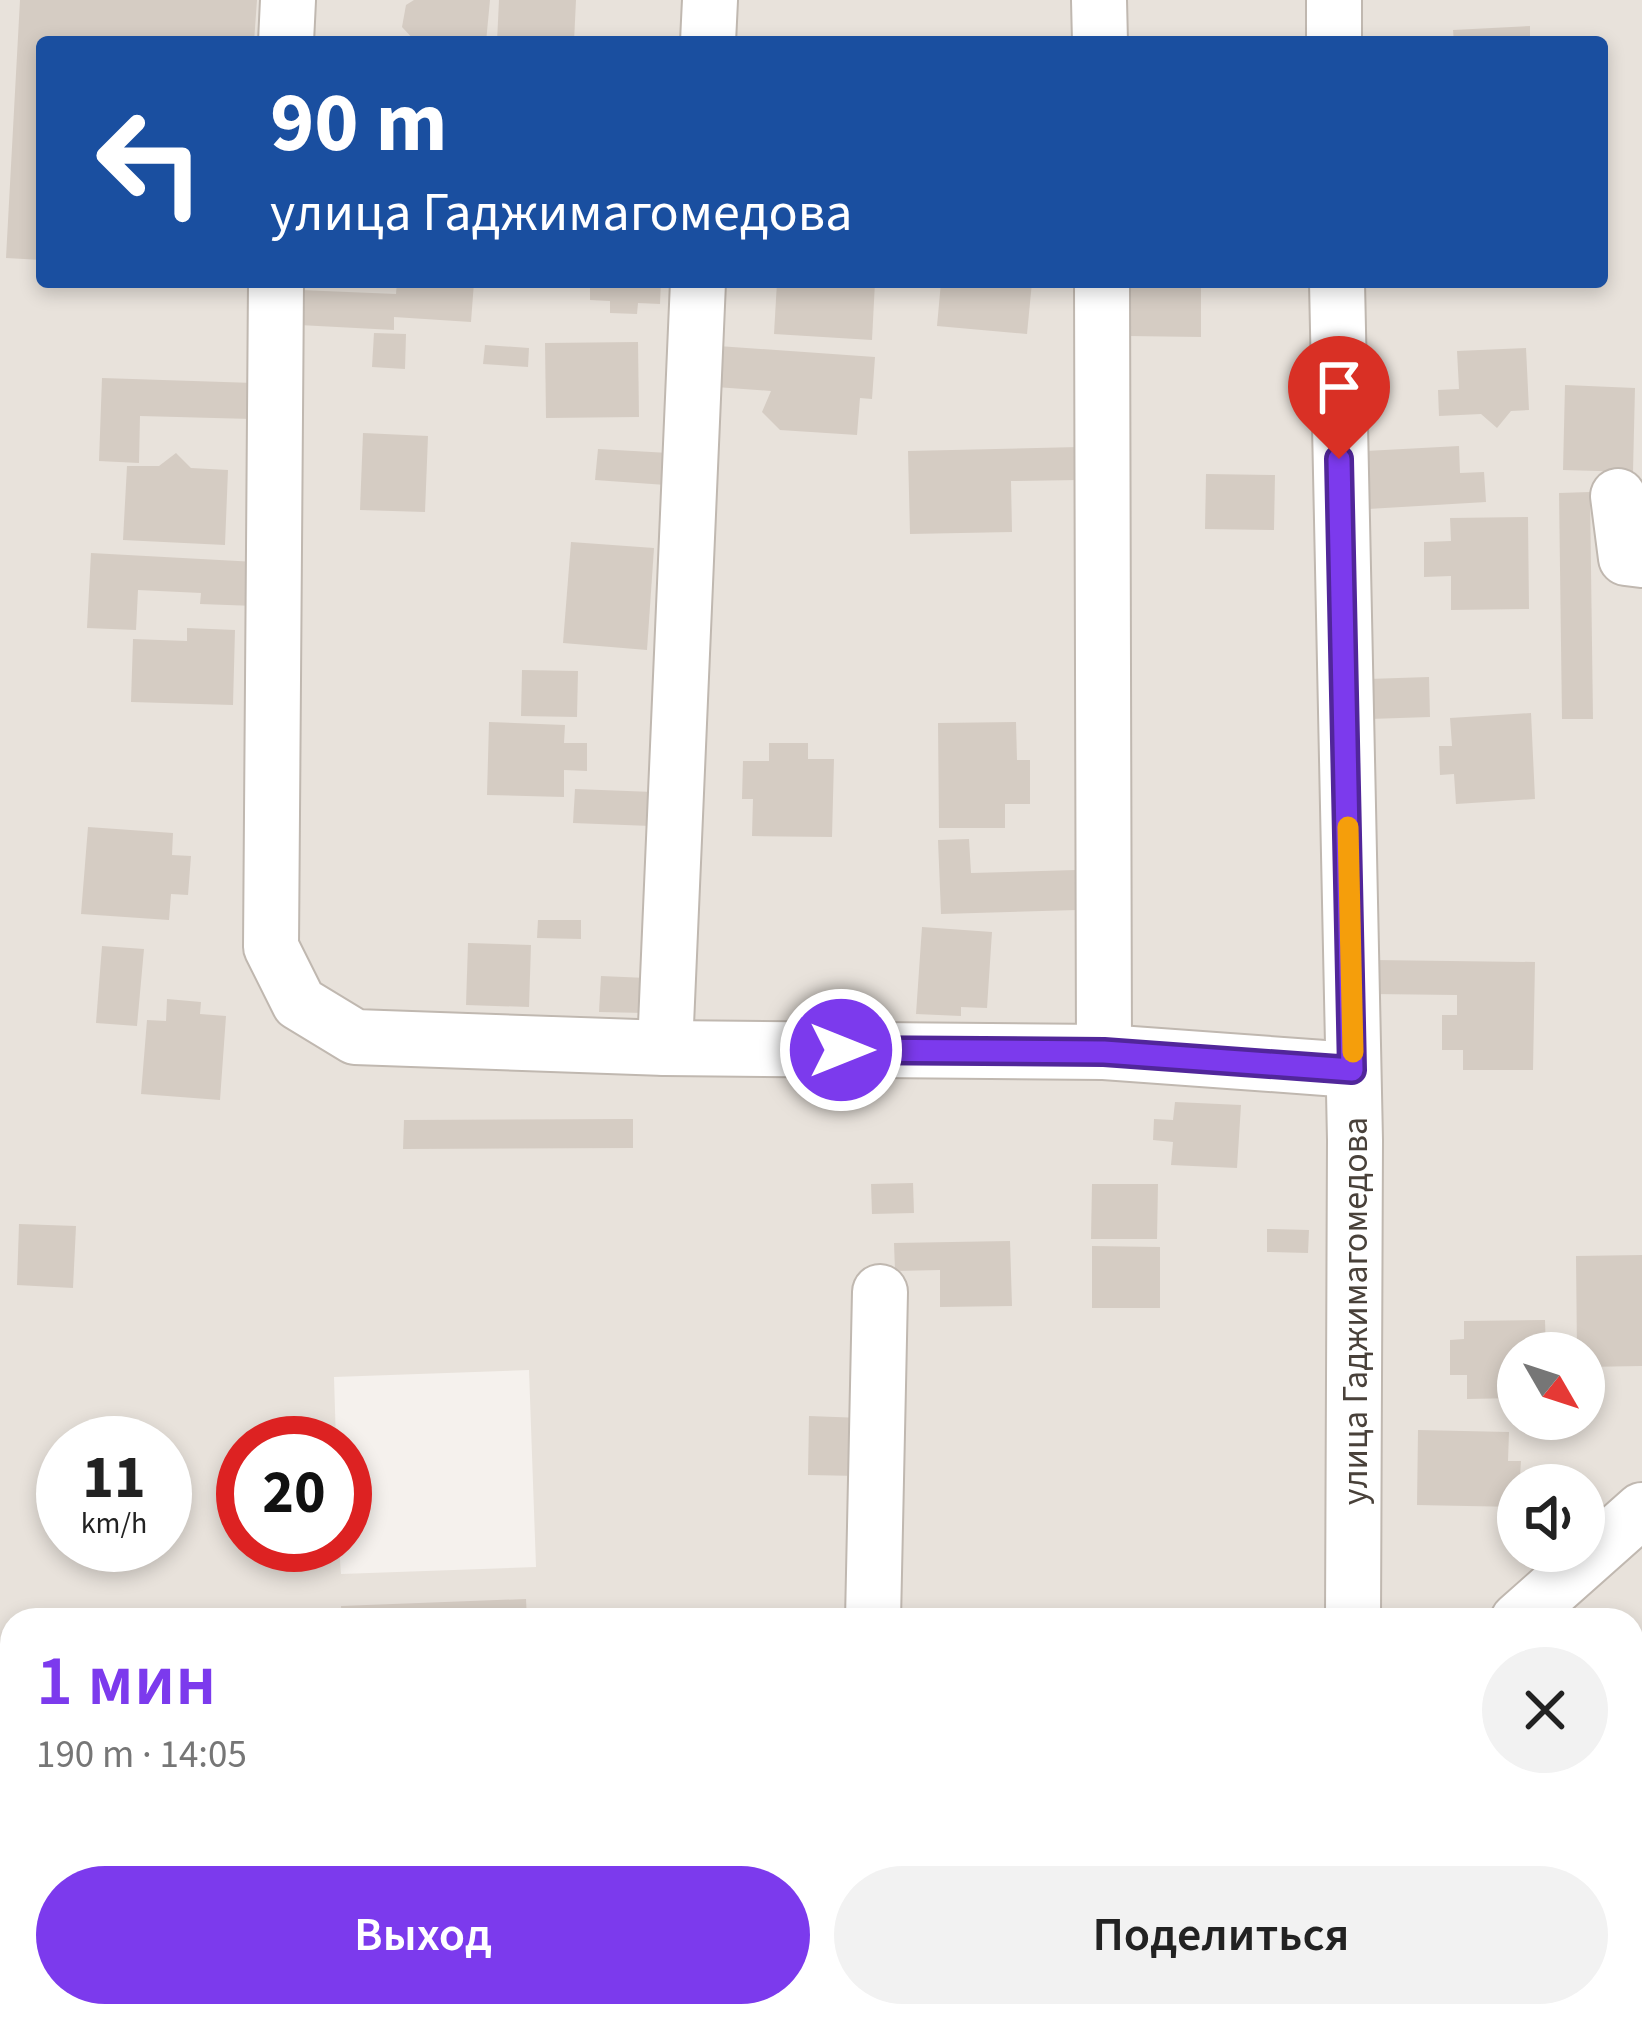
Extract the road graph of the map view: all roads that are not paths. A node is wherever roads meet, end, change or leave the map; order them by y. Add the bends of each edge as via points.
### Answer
1 (288, 0) edge
2 (710, 0) edge
3 (1100, 0) edge
4 (1334, 0) edge
5 (286, 36) edge
6 (708, 36) edge
7 (1100, 36) edge
8 (1334, 36) edge
9 (276, 288) edge
10 (698, 288) edge
11 (1102, 288) edge
12 (1337, 288) edge
13 (1618, 496) dead end
14 (1642, 560) edge
15 (665, 1048) junction
16 (1104, 1052) junction
17 (1352, 1070) junction
18 (880, 1292) dead end
19 (1642, 1510) edge
20 (873, 1608) edge
21 (1353, 1608) edge
22 (1532, 1608) edge

1 - 5 street
2 - 6 street
3 - 7 street
4 - 8 street
9 - 15 street via 271,947 299,1003 355,1037
10 - 15 street
11 - 16 street
12 - 17 street, улица Гаджимагомедова
13 - 14 street via 1626,558
15 - 16 street
16 - 17 street
17 - 21 street, улица Гаджимагомедова
18 - 20 street
19 - 22 street

